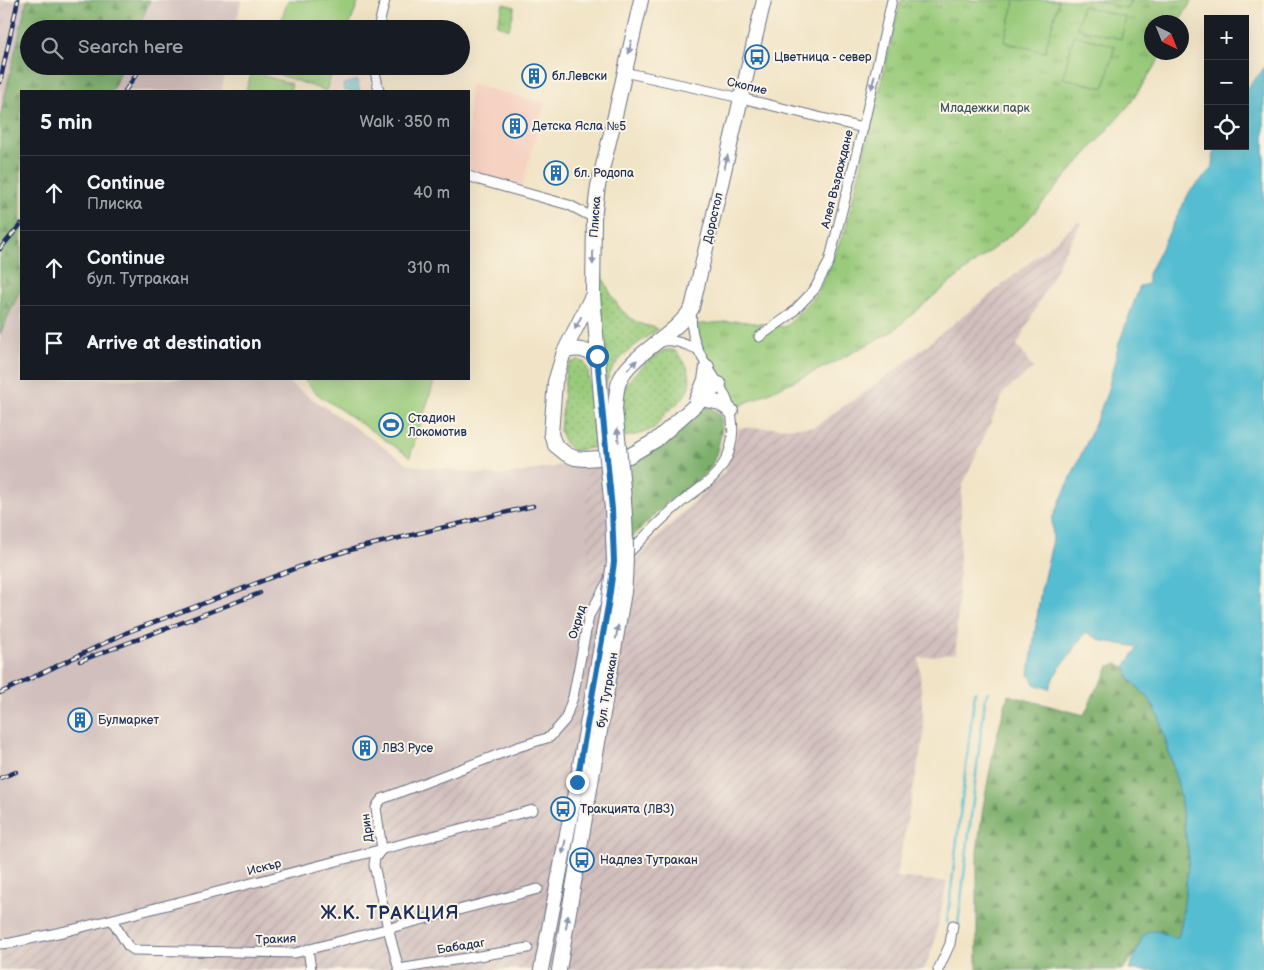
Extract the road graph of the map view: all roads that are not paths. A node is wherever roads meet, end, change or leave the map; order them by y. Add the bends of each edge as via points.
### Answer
1 (385, 0) edge
2 (641, 0) edge
3 (764, 0) edge
4 (892, 0) edge
5 (380, 20) edge
6 (624, 72) junction
7 (376, 75) edge
8 (379, 90) edge
9 (741, 98) junction
10 (863, 128) junction
11 (470, 176) edge
12 (594, 218) junction
13 (593, 294) junction
14 (692, 308) junction
15 (759, 337) dead end
16 (658, 342) junction
17 (697, 350) junction
18 (564, 352) junction
19 (597, 356) junction
20 (707, 367) junction
21 (719, 384) junction
22 (697, 402) junction
23 (608, 409) junction
24 (731, 411) junction
25 (382, 799) joint
26 (533, 810) dead end
27 (382, 849) junction
28 (538, 889) dead end
29 (112, 920) junction
30 (953, 925) dead end
31 (388, 928) junction
32 (0, 944) edge
33 (528, 948) dead end
34 (308, 949) junction
35 (399, 969) edge
36 (311, 970) edge
37 (541, 970) edge
38 (559, 970) edge
39 (938, 970) edge

1 - 5 street
2 -> 6 main road, Плиска
3 - 9 main road, Доростол
4 -> 10 street, Алея Възраждане
6 - 9 street, Скопие
6 - 12 main road, Плиска via 598,186
7 - 8 street
9 - 10 street, Скопие
14 -> 9 main road, Доростол
10 - 15 street, Алея Възраждане via 829,262 814,290 790,315
11 - 12 street via 569,205
12 -> 13 main road, Плиска
13 -> 18 main road
13 - 19 main road, Плиска
14 - 16 main road, Доростол via 677,327
14 - 17 street, Охрид via 691,329
16 - 17 street via 679,342
23 -> 16 main road, Доростол via 625,371
17 - 20 street, Охрид
18 - 19 main road via 579,349
18 - 22 main road via 555,382 551,434 555,445 575,458 629,456 656,440
19 - 23 main road, Плиска
20 - 21 street, Охрид
20 - 22 main road
21 - 22 main road
21 - 24 street, Охрид
22 - 24 main road via 720,403
23 -> 37 main road, бул. Тутракан, bridge via 614,562
38 -> 23 main road, бул. Тутракан, bridge via 626,573 624,511
24 - 25 street, Охрид via 734,424 729,454 721,468 654,526 606,583 589,616 573,697 565,720 550,737
25 - 27 street, Дрин via 376,808
26 - 27 street, Искър
27 - 29 street, Искър
27 - 31 street, Дрин via 374,865
28 - 31 street, Тракия
29 - 32 street, Искър
29 - 34 street, Тракия via 134,950 294,953
30 - 39 street via 950,944
31 - 34 street, Тракия
31 - 35 street, Дрин
33 - 35 street, Бабадаг
34 - 36 street

